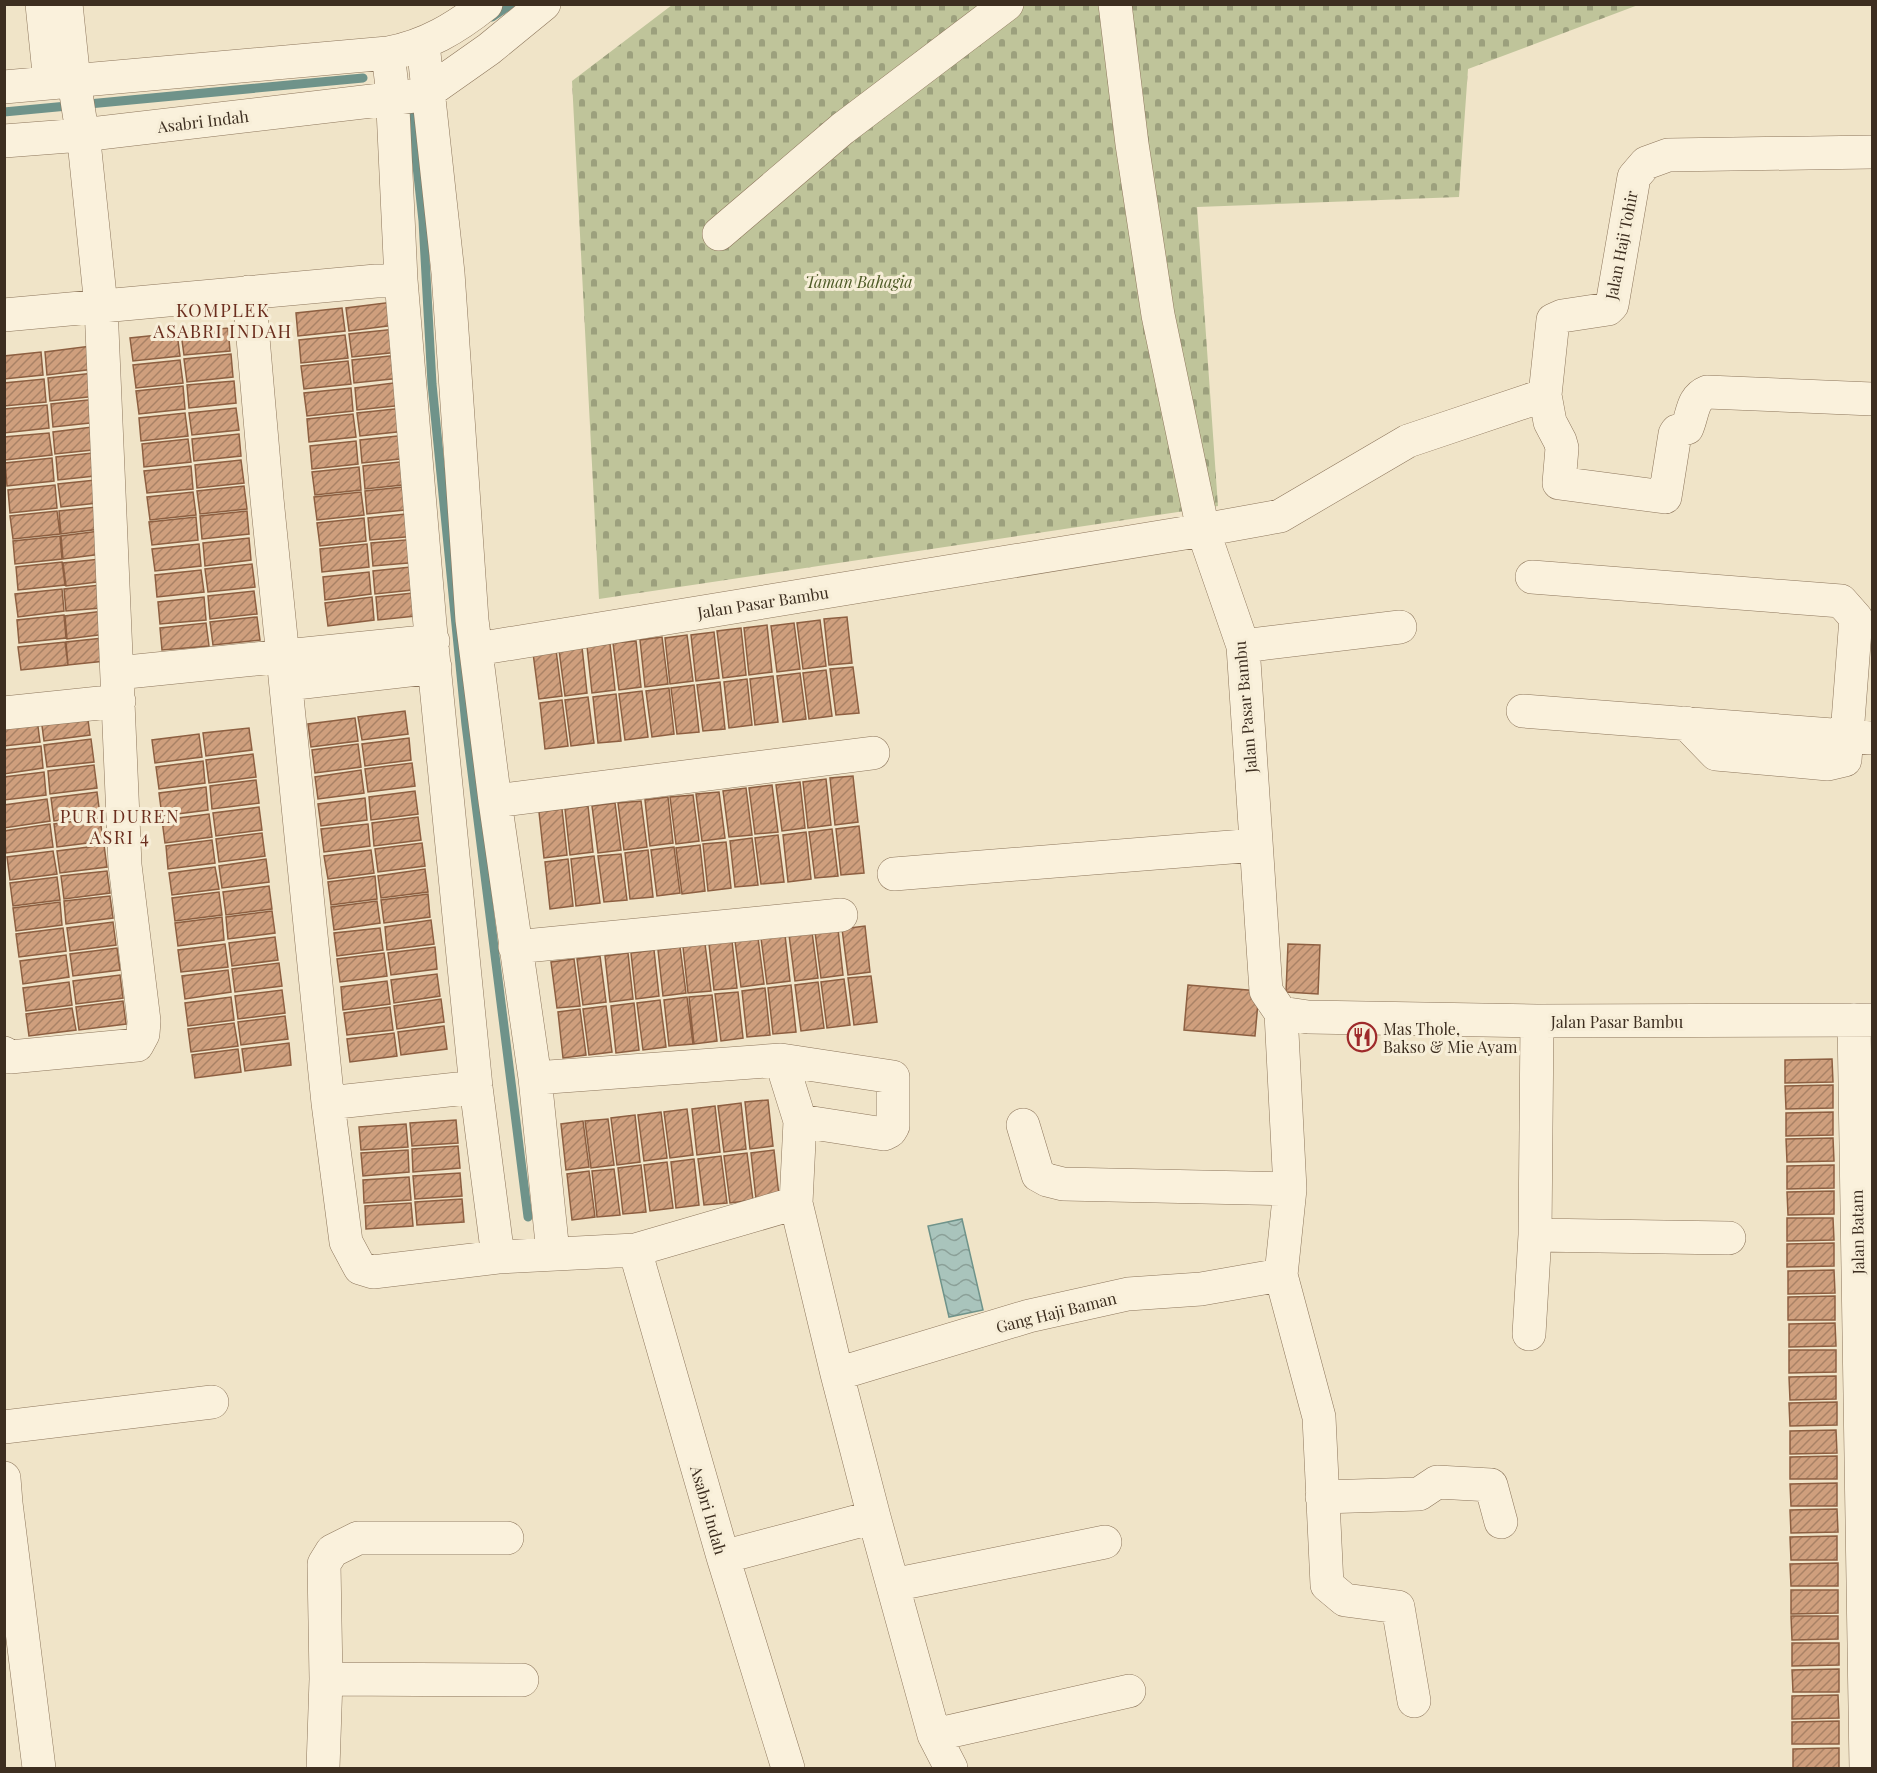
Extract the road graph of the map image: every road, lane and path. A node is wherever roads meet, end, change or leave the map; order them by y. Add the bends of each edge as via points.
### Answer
1 (42, 4) edge
2 (66, 4) edge
3 (486, 4) edge
4 (544, 4) edge
5 (1007, 4) edge
6 (1115, 4) edge
7 (423, 44) junction
8 (388, 53) junction
9 (4, 87) edge
10 (407, 96) junction
11 (73, 103) junction
12 (4, 141) edge
13 (1872, 152) edge
14 (719, 234) dead end
15 (401, 280) junction
16 (249, 292) junction
17 (100, 306) junction
18 (4, 315) edge
19 (1545, 395) junction
20 (1872, 399) edge
21 (1203, 530) junction
22 (1532, 578) dead end
23 (1400, 627) dead end
24 (450, 635) junction
25 (1243, 646) junction
26 (285, 670) junction
27 (118, 687) junction
28 (1523, 711) dead end
29 (4, 713) edge
30 (1860, 737) edge
31 (873, 753) dead end
32 (495, 801) junction
33 (1256, 845) junction
34 (894, 874) dead end
35 (841, 915) dead end
36 (515, 947) junction
37 (1281, 1013) junction
38 (1863, 1020) edge
39 (1537, 1021) junction
40 (4, 1053) edge
41 (781, 1060) junction
42 (535, 1078) junction
43 (476, 1087) junction
44 (328, 1103) junction
45 (800, 1121) junction
46 (1023, 1125) dead end
47 (1290, 1189) junction
48 (796, 1203) junction
49 (1535, 1236) junction
50 (1729, 1238) dead end
51 (635, 1250) junction
52 (553, 1253) junction
53 (498, 1257) junction
54 (1281, 1275) junction
55 (1529, 1334) dead end
56 (837, 1374) junction
57 (212, 1402) dead end
58 (4, 1427) edge
59 (5, 1495) edge
60 (1322, 1497) junction
61 (874, 1517) junction
62 (1501, 1522) dead end
63 (507, 1538) dead end
64 (1105, 1542) dead end
65 (723, 1557) junction
66 (893, 1585) junction
67 (326, 1679) junction
68 (522, 1680) dead end
69 (1129, 1691) dead end
70 (1414, 1701) dead end
71 (934, 1735) junction
72 (39, 1768) edge
73 (323, 1768) edge
74 (788, 1768) edge
75 (951, 1768) edge
76 (1866, 1768) edge

1 - 11 street
2 - 11 street
3 - 7 street
4 - 10 street via 489,49
5 - 14 street via 842,129
6 - 21 street via 1158,315
7 - 8 street
7 - 10 street
8 - 10 street
8 - 11 street
9 - 11 street
10 - 11 street, Asabri Indah
10 - 15 street
10 - 24 street via 448,273
11 - 12 street, Asabri Indah
11 - 17 street
13 - 19 street, Jalan Haji Tohir via 1668,155 1646,163 1634,177 1612,305 1553,320
15 - 16 street
15 - 24 street
16 - 17 street
16 - 26 street
17 - 18 street
17 - 27 street
19 - 20 street via 1550,422 1562,448 1558,483 1665,497 1675,434 1687,428 1701,394
19 - 21 street via 1407,441 1280,516
21 - 24 street, Jalan Pasar Bambu
21 - 25 street, Jalan Pasar Bambu
22 - 30 street via 1841,602 1856,618
23 - 25 street
24 - 26 street, Jalan Pasar Bambu
24 - 32 street
24 - 43 street
25 - 33 street, Jalan Pasar Bambu
26 - 27 street, Jalan Pasar Bambu
26 - 44 street
27 - 29 street, Jalan Pasar Bambu
27 - 40 street via 124,865 143,1034 137,1045 10,1057
28 - 30 street via 1686,723 1716,754 1828,764 1845,760
31 - 32 street
32 - 36 street
33 - 34 street
33 - 37 street, Jalan Pasar Bambu via 1266,991
35 - 36 street
36 - 42 street
37 - 39 street, Jalan Pasar Bambu via 1308,1017
37 - 47 street
38 - 39 street, Jalan Pasar Bambu
38 - 76 street, Jalan Batam
39 - 49 street
41 - 42 street
41 - 45 street
41 - 45 street via 893,1077 892,1126 884,1134
42 - 52 street
43 - 44 street
43 - 53 street
44 - 53 street via 346,1242 360,1268 373,1272
45 - 48 street
46 - 47 street via 1038,1175 1063,1184
47 - 54 street
48 - 51 street
48 - 56 street
49 - 50 street
49 - 55 street
51 - 52 street
51 - 65 street, Asabri Indah
52 - 53 street
54 - 56 street, Gang Haji Baman via 1201,1289 1117,1296 1029,1316
54 - 60 street via 1319,1417
56 - 61 street
57 - 58 street
59 - 72 street
60 - 62 street via 1419,1494 1437,1482 1491,1485
60 - 70 street via 1327,1585 1345,1600 1398,1607
61 - 65 street
61 - 66 street
63 - 67 street via 358,1538 332,1551 324,1564
64 - 66 street
65 - 74 street, Asabri Indah
66 - 71 street
67 - 68 street
67 - 73 street
69 - 71 street
71 - 75 street

